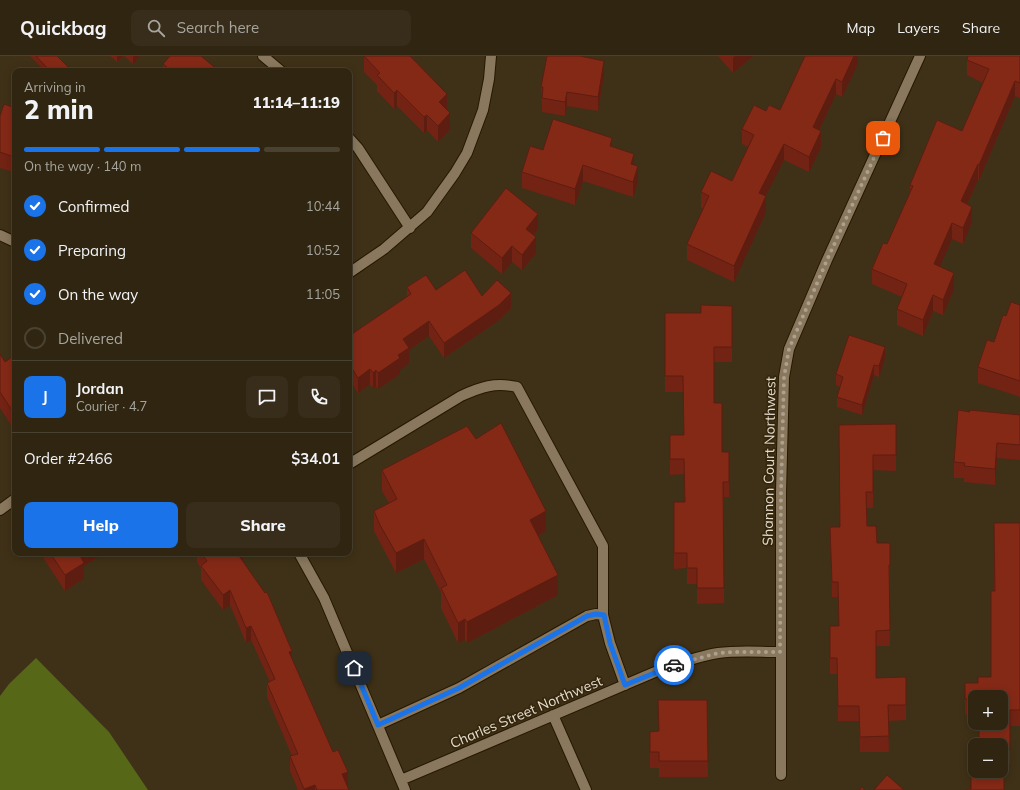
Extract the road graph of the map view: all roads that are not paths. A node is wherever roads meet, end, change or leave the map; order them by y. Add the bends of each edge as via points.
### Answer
1 (263, 56) edge
2 (491, 56) edge
3 (920, 56) edge
4 (277, 68) edge
5 (352, 141) edge
6 (410, 228) junction
7 (0, 235) edge
8 (12, 241) edge
9 (352, 271) edge
10 (352, 462) edge
11 (12, 501) edge
12 (0, 510) edge
13 (301, 556) edge
14 (604, 615) junction
15 (780, 652) junction
16 (625, 685) junction
17 (553, 715) junction
18 (378, 725) junction
19 (781, 775) dead end
20 (401, 780) junction
21 (405, 790) edge
22 (586, 790) edge

1 - 4 street
2 - 6 street via 490,79 483,110 467,153 427,212
3 - 15 street, Shannon Court Northwest via 789,349 784,377
5 - 6 street
6 - 9 street
7 - 8 street
10 - 14 street via 478,388 504,384 517,387 603,546
11 - 12 street
13 - 18 street via 324,598
14 - 16 street via 610,643
14 - 18 street via 587,616 459,688
15 - 16 street, Charles Street Northwest via 718,653 662,669
15 - 19 street, Shannon Court Northwest
16 - 17 street, Charles Street Northwest
17 - 20 street, Charles Street Northwest
17 - 22 street
18 - 20 street
20 - 21 street

